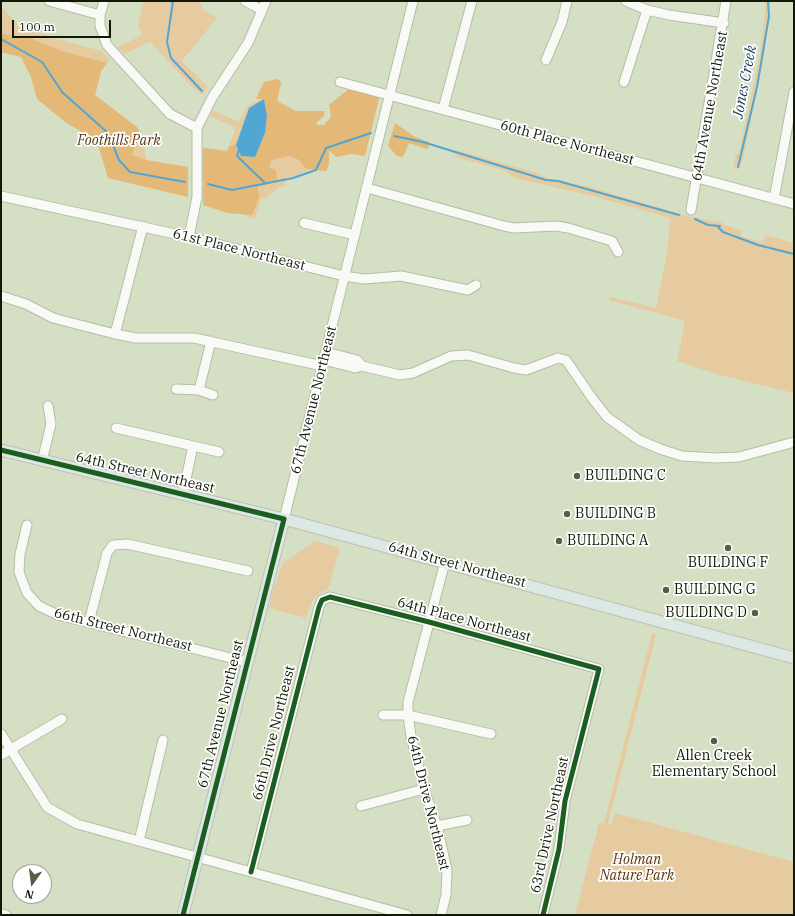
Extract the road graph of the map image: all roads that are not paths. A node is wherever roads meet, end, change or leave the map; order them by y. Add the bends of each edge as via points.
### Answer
1 (49, 1) edge
2 (104, 1) edge
3 (245, 1) edge
4 (266, 1) edge
5 (414, 1) edge
6 (472, 1) edge
7 (567, 1) edge
8 (626, 1) edge
9 (726, 1) edge
10 (262, 10) junction
11 (647, 10) junction
12 (100, 15) junction
13 (724, 23) junction
14 (546, 60) dead end
15 (340, 82) dead end
16 (624, 82) dead end
17 (794, 92) edge
18 (390, 95) junction
19 (443, 109) junction
20 (791, 122) edge
21 (197, 128) junction
22 (698, 179) junction
23 (367, 188) junction
24 (1, 196) edge
25 (774, 199) junction
26 (794, 204) edge
27 (692, 210) dead end
28 (304, 223) dead end
29 (143, 226) junction
30 (355, 235) junction
31 (189, 237) junction
32 (618, 252) dead end
33 (344, 276) junction
34 (476, 285) dead end
35 (1, 296) edge
36 (115, 334) junction
37 (211, 341) junction
38 (324, 359) junction
39 (176, 389) dead end
40 (199, 390) junction
41 (213, 395) dead end
42 (48, 406) dead end
43 (116, 428) dead end
44 (794, 442) edge
45 (193, 446) junction
46 (1, 450) edge
47 (219, 452) dead end
48 (42, 461) junction
49 (182, 493) junction
50 (284, 519) junction
51 (27, 525) dead end
52 (445, 562) junction
53 (248, 571) dead end
54 (322, 600) joint
55 (89, 622) junction
56 (429, 622) junction
57 (794, 658) edge
58 (247, 662) junction
59 (599, 669) joint
60 (383, 715) dead end
61 (408, 715) junction
62 (62, 719) dead end
63 (1, 734) edge
64 (491, 734) dead end
65 (163, 740) dead end
66 (11, 750) junction
67 (1, 756) edge
68 (424, 789) junction
69 (361, 806) dead end
70 (467, 820) dead end
71 (437, 826) junction
72 (139, 841) junction
73 (197, 857) junction
74 (251, 872) junction
75 (1, 914) edge
76 (6, 915) edge
77 (182, 915) edge
78 (407, 915) edge
79 (441, 915) edge
80 (543, 915) edge

1 - 12 street
2 - 12 street
3 - 10 street
4 - 10 street
5 - 18 street, 67th Avenue Northeast
6 - 19 street
7 - 14 street via 562,22
8 - 11 street
9 - 13 street, 64th Avenue Northeast
10 - 21 street via 248,43 212,98
11 - 13 street
11 - 16 street
12 - 21 street via 100,26 107,45 170,114
13 - 22 street, 64th Avenue Northeast
15 - 18 street, 60th Place Northeast
17 - 20 street
18 - 19 street, 60th Place Northeast
18 - 23 street, 67th Avenue Northeast
19 - 22 street, 60th Place Northeast
20 - 25 street
21 - 31 street via 197,197
22 - 25 street, 60th Place Northeast
22 - 27 street, 64th Avenue Northeast
23 - 30 street, 67th Avenue Northeast
23 - 32 street via 514,228 568,228 612,241
24 - 29 street, 61st Place Northeast
25 - 26 street, 60th Place Northeast
28 - 30 street
29 - 31 street, 61st Place Northeast
29 - 36 street
30 - 33 street, 67th Avenue Northeast
31 - 33 street, 61st Place Northeast
33 - 34 street, 61st Place Northeast via 364,279 401,276 468,290
33 - 38 street, 67th Avenue Northeast
35 - 36 street via 26,304 53,318
36 - 37 street via 136,338 176,336
37 - 38 street
37 - 40 street
38 - 44 street via 355,368 362,366 400,375 413,373 451,356 468,355 526,370 558,358 566,360 607,417 640,440 660,450 682,456 739,457
38 - 50 street, 67th Avenue Northeast
39 - 40 street
40 - 41 street
42 - 48 street via 51,424
43 - 45 street
45 - 47 street
45 - 49 street
46 - 48 main road, 64th Street Northeast
48 - 49 main road, 64th Street Northeast
49 - 50 main road, 64th Street Northeast
50 - 52 main road, 64th Street Northeast
50 - 58 main road, 67th Avenue Northeast
51 - 55 street, 66th Street Northeast via 18,565 20,578 27,593 47,611
52 - 56 street, 64th Drive Northeast
52 - 57 main road, 64th Street Northeast
53 - 55 street via 127,544 113,545 107,553
54 - 56 street, 64th Place Northeast via 330,598
54 - 74 street, 66th Drive Northeast
55 - 58 street, 66th Street Northeast
56 - 59 street, 64th Place Northeast
56 - 61 street, 64th Drive Northeast via 408,702
58 - 73 main road, 67th Avenue Northeast
59 - 80 street, 63rd Drive Northeast via 565,801 559,848
60 - 61 street
61 - 64 street
61 - 68 street, 64th Drive Northeast
62 - 66 street
63 - 66 street
65 - 72 street
66 - 67 street
66 - 72 street via 47,807 54,812 78,824
68 - 69 street
68 - 71 street, 64th Drive Northeast
70 - 71 street
71 - 79 street, 64th Drive Northeast via 447,876
72 - 73 street
73 - 74 street
73 - 77 main road, 67th Avenue Northeast
74 - 78 street
75 - 76 street

